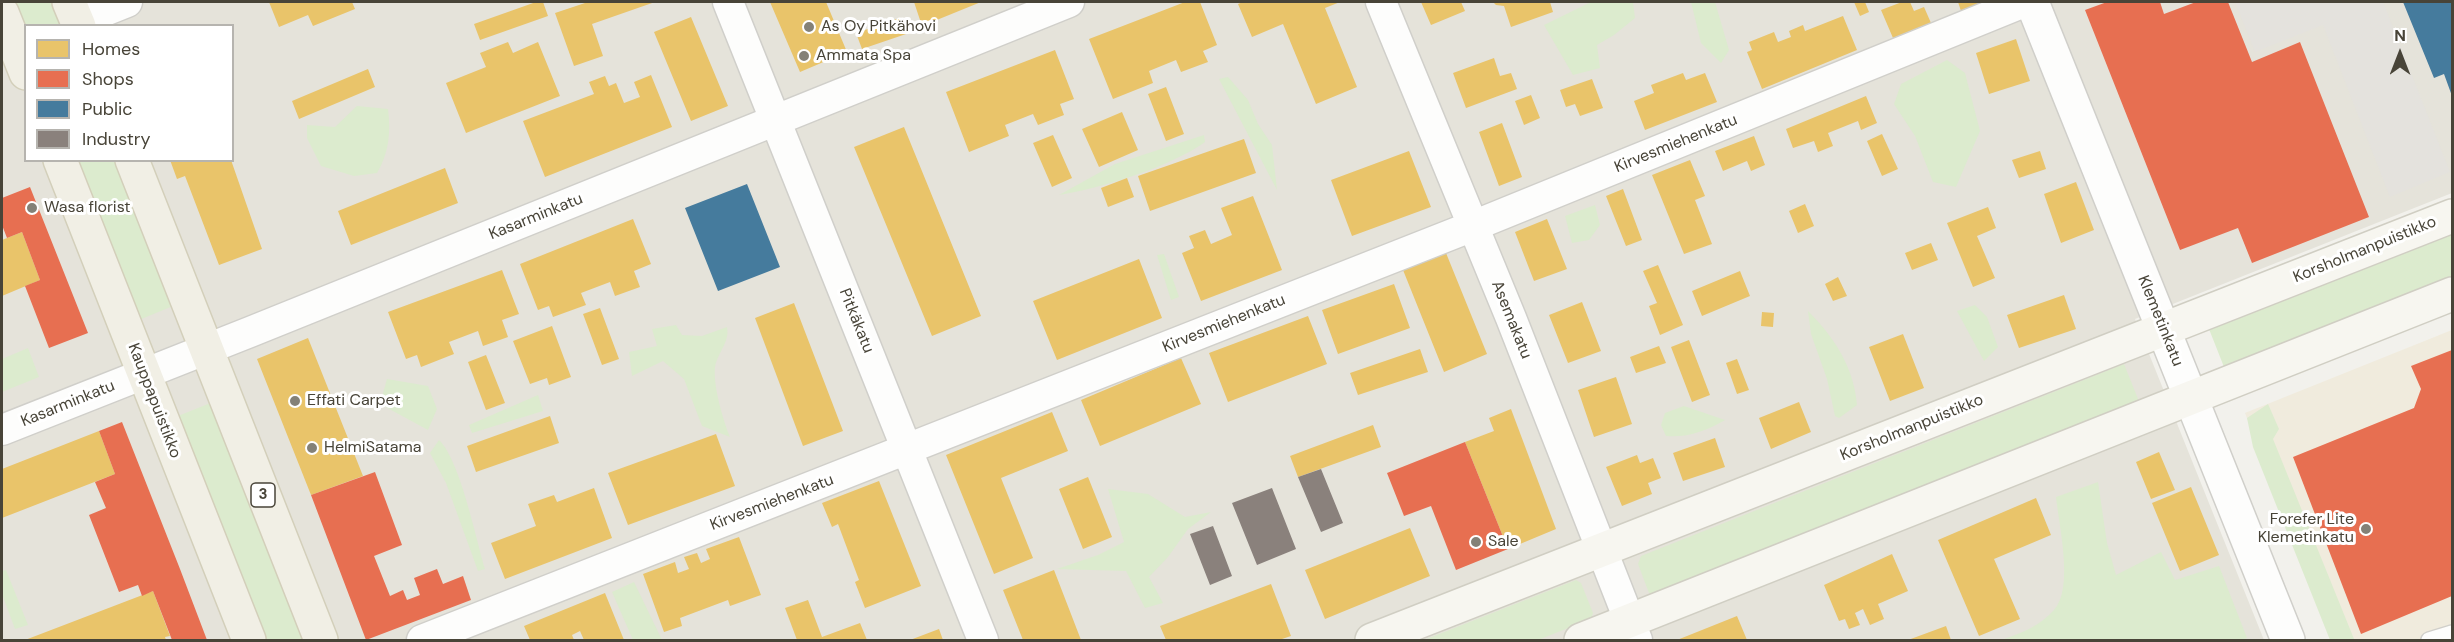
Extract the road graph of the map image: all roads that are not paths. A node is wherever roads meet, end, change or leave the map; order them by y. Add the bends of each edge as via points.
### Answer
1 (127, 2) edge
2 (728, 2) edge
3 (1069, 2) edge
4 (1381, 2) edge
5 (2024, 2) edge
6 (2032, 2) edge
7 (2, 13) edge
8 (75, 16) edge
9 (24, 68) edge
10 (776, 121) junction
11 (61, 162) edge
12 (133, 162) edge
13 (2452, 216) edge
14 (1473, 226) junction
15 (2452, 294) edge
16 (2163, 328) junction
17 (206, 349) junction
18 (144, 374) junction
19 (2191, 398) junction
20 (2, 430) edge
21 (907, 450) junction
22 (1602, 550) junction
23 (1633, 631) edge
24 (2452, 633) edge
25 (249, 640) edge
26 (321, 640) edge
27 (422, 640) edge
28 (983, 640) edge
29 (1372, 640) edge
30 (1581, 640) edge
31 (2288, 640) edge
32 (2429, 640) edge

1 - 8 street
2 - 10 street, Pitkäkatu
3 - 10 street, Kasarminkatu
4 - 14 street, Asemakatu
5 - 14 street, Kirvesmiehenkatu
6 - 16 street, Klemetinkatu
7 - 9 main road
10 - 17 street, Kasarminkatu
10 - 21 street, Pitkäkatu
11 - 18 main road, Kauppapuistikko
12 - 17 main road, 3
13 - 16 main road, Korsholmanpuistikko
14 - 21 street, Kirvesmiehenkatu
14 - 22 street, Asemakatu
15 - 19 main road
16 - 19 street, Klemetinkatu
16 - 22 main road, Korsholmanpuistikko
17 - 18 street, Kasarminkatu
17 - 26 main road, 3
18 - 20 street, Kasarminkatu
18 - 25 main road, Kauppapuistikko
19 - 23 main road
19 - 31 street, Klemetinkatu
21 - 27 street, Kirvesmiehenkatu
21 - 28 street, Pitkäkatu
22 - 23 street, Asemakatu
22 - 29 main road, Korsholmanpuistikko
23 - 30 main road
24 - 32 lane

